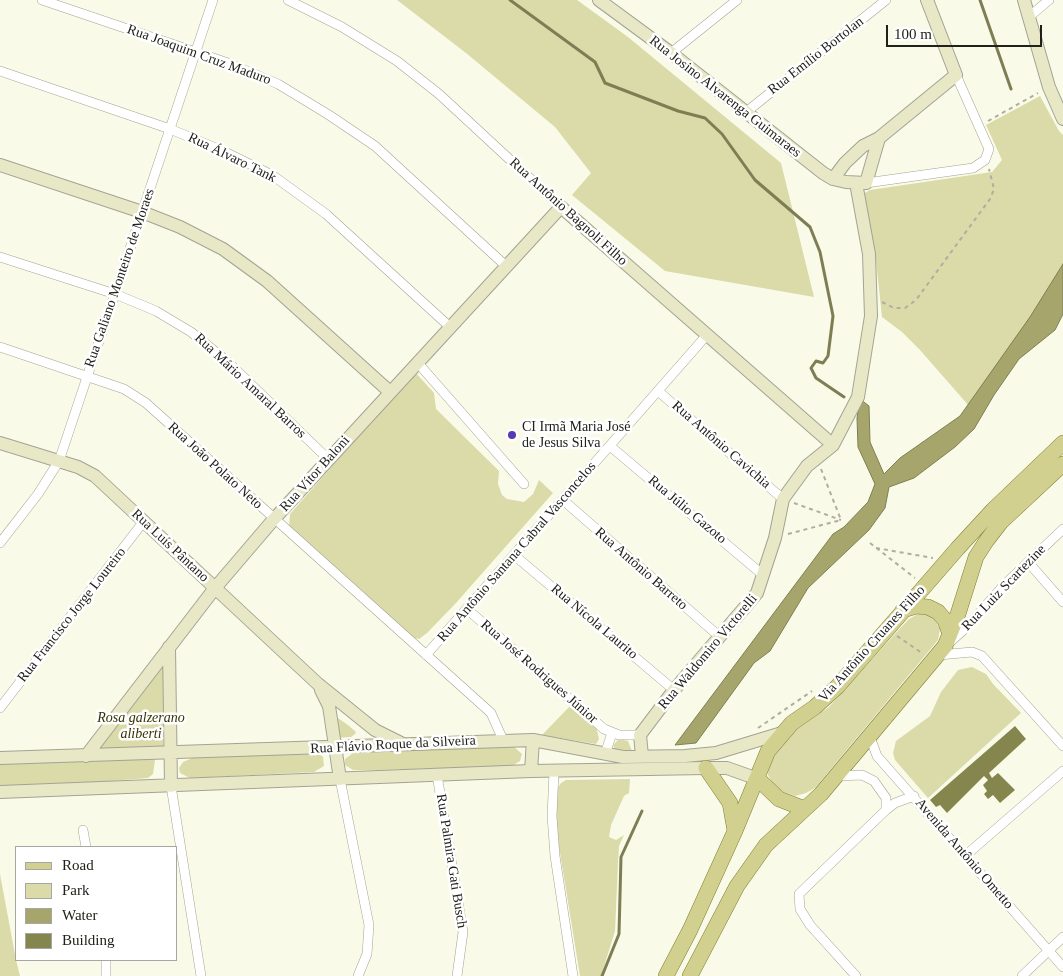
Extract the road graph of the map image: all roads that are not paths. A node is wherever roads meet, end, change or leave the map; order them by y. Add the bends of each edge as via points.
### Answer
1 (42, 0) edge
2 (213, 0) edge
3 (288, 0) edge
4 (599, 0) edge
5 (737, 0) edge
6 (886, 0) edge
7 (927, 0) edge
8 (1024, 0) edge
9 (1049, 0) edge
10 (1030, 16) junction
11 (196, 52) junction
12 (671, 53) junction
13 (0, 71) edge
14 (956, 75) junction
15 (745, 113) junction
16 (1062, 117) edge
17 (170, 129) junction
18 (879, 138) junction
19 (0, 165) edge
20 (833, 179) junction
21 (861, 183) junction
22 (561, 207) junction
23 (142, 212) junction
24 (0, 257) edge
25 (506, 266) junction
26 (115, 294) junction
27 (450, 327) junction
28 (706, 336) junction
29 (0, 347) edge
30 (417, 362) junction
31 (87, 376) junction
32 (658, 391) junction
33 (390, 392) junction
34 (1063, 442) edge
35 (0, 443) edge
36 (832, 445) junction
37 (610, 446) junction
38 (328, 459) junction
39 (58, 461) junction
40 (1063, 464) edge
41 (524, 484) dead end
42 (783, 499) junction
43 (562, 500) junction
44 (274, 519) junction
45 (144, 522) junction
46 (1063, 529) edge
47 (0, 542) edge
48 (514, 555) junction
49 (1028, 562) junction
50 (763, 575) junction
51 (215, 588) junction
52 (1063, 602) edge
53 (467, 609) junction
54 (903, 610) junction
55 (720, 638) junction
56 (169, 647) junction
57 (940, 648) junction
58 (426, 655) junction
59 (318, 684) junction
60 (674, 690) junction
61 (0, 708) edge
62 (331, 730) junction
63 (612, 732) junction
64 (782, 733) junction
65 (640, 736) junction
66 (870, 737) junction
67 (503, 740) junction
68 (533, 740) junction
69 (405, 745) junction
70 (1063, 746) edge
71 (336, 748) junction
72 (312, 749) junction
73 (170, 754) junction
74 (605, 754) junction
75 (86, 756) junction
76 (642, 756) junction
77 (0, 758) edge
78 (706, 768) junction
79 (531, 771) junction
80 (1063, 771) edge
81 (554, 772) junction
82 (437, 775) junction
83 (836, 776) junction
84 (340, 779) junction
85 (758, 779) junction
86 (171, 786) junction
87 (0, 792) edge
88 (914, 796) junction
89 (805, 809) junction
90 (886, 810) junction
91 (83, 830) dead end
92 (736, 831) junction
93 (86, 846) edge
94 (965, 856) junction
95 (1063, 937) edge
96 (1049, 952) junction
97 (106, 961) edge
98 (1063, 967) edge
99 (106, 976) edge
100 (201, 976) edge
101 (358, 976) edge
102 (457, 976) edge
103 (573, 976) edge
104 (666, 976) edge
105 (690, 976) edge
106 (856, 976) edge
107 (1022, 976) edge

1 - 11 street, Rua Joaquim Cruz Maduro
2 - 11 street, Rua Galiano Monteiro de Moraes
3 - 22 street, Rua Antônio Bagnoli Filho via 342,27 397,61 439,94
4 - 12 street, Rua Josino Alvarenga Guimaraes
5 - 12 street
6 - 15 street, Rua Emílio Bortolan
7 - 14 street
8 - 10 street
9 - 10 street
10 - 16 street via 1049,86
11 - 17 street, Rua Galiano Monteiro de Moraes
11 - 25 street, Rua Joaquim Cruz Maduro via 278,84 375,146
12 - 15 street, Rua Josino Alvarenga Guimaraes
13 - 17 street, Rua Álvaro Tank
14 - 18 street
14 - 21 street via 989,149 985,160 973,168
15 - 20 street, Rua Josino Alvarenga Guimaraes
17 - 23 street, Rua Galiano Monteiro de Moraes
17 - 27 street, Rua Álvaro Tank via 223,150 272,175 326,214
18 - 20 street via 863,146
18 - 21 street
19 - 23 street
20 - 21 street, Rua Josino Alvarenga Guimaraes
21 - 36 street via 869,254 870,326 858,397
22 - 25 street, Rua Vítor Baloni
22 - 28 street, Rua Antônio Bagnoli Filho
23 - 26 street, Rua Galiano Monteiro de Moraes
23 - 33 street via 223,249 267,280
24 - 26 street, Rua Mário Amaral Barros
25 - 27 street, Rua Vítor Baloni
26 - 31 street, Rua Galiano Monteiro de Moraes
26 - 38 street, Rua Mário Amaral Barros via 156,311 191,332 228,362
27 - 30 street, Rua Vítor Baloni
28 - 32 street, Rua Antônio Santana Cabral Vasconcelos
28 - 36 street, Rua Antônio Bagnoli Filho
29 - 31 street, Rua João Polato Neto
30 - 33 street, Rua Vítor Baloni
30 - 41 street
31 - 39 street, Rua Galiano Monteiro de Moraes
31 - 44 street, Rua João Polato Neto via 124,389 146,403
32 - 37 street, Rua Antônio Santana Cabral Vasconcelos
32 - 42 street, Rua Antônio Cavichia
33 - 38 street, Rua Vítor Baloni
34 - 54 main road, Via Antônio Cruanes Filho via 993,510
35 - 39 street, Rua Luís Pântano
36 - 42 street, Rua Waldomiro Victorelli via 807,466
37 - 43 street, Rua Antônio Santana Cabral Vasconcelos
37 - 50 street, Rua Júlio Gazoto
38 - 44 street, Rua Vítor Baloni
39 - 45 street, Rua Luís Pântano via 95,476
39 - 47 street, Rua Galiano Monteiro de Moraes via 38,494
40 - 57 main road via 1001,522 987,540 976,557
42 - 50 street, Rua Waldomiro Victorelli
43 - 48 street, Rua Antônio Santana Cabral Vasconcelos
43 - 55 street, Rua Antônio Barreto
44 - 51 street, Rua Vítor Baloni
44 - 58 street, Rua João Polato Neto
45 - 51 street, Rua Luís Pântano
45 - 61 street, Rua Francisco Jorge Loureiro
46 - 49 street, Rua Luiz Scartezine
48 - 53 street, Rua Antônio Santana Cabral Vasconcelos
48 - 60 street, Rua Nícola Laurito
49 - 52 street
49 - 57 street, Rua Luiz Scartezine via 968,626
50 - 55 street, Rua Waldomiro Victorelli via 757,593
51 - 56 street, Rua Vítor Baloni
51 - 59 street, Rua Luís Pântano
53 - 58 street, Rua Antônio Santana Cabral Vasconcelos
53 - 63 street, Rua José Rodrigues Júnior via 604,729
54 - 57 main road via 916,606 938,612 945,620
54 - 64 main road, Via Antônio Cruanes Filho via 837,687
55 - 60 street, Rua Waldomiro Victorelli
56 - 73 street
56 - 75 street, Rua Vítor Baloni
57 - 66 main road
57 - 70 street via 982,656
58 - 67 street, Rua João Polato Neto via 491,713
59 - 62 street, Rua Luís Pântano via 329,706
59 - 69 street, Rua Luís Pântano via 375,730
60 - 65 street, Rua Waldomiro Victorelli
62 - 71 street, Rua Luís Pântano
62 - 72 street
63 - 65 street, Rua José Rodrigues Júnior
63 - 74 street, Rua José Rodrigues Júnior
64 - 76 street, Rua Flávio Roque da Silveira via 716,753
64 - 85 main road, Via Antônio Cruanes Filho via 768,751
65 - 76 street
66 - 83 main road
66 - 88 street, Avenida Antônio Ometto via 877,756
67 - 68 street, Rua Flávio Roque da Silveira
67 - 69 street, Rua Flávio Roque da Silveira
68 - 74 street, Rua Flávio Roque da Silveira
68 - 79 street
69 - 71 street, Rua Flávio Roque da Silveira
71 - 72 street, Rua Flávio Roque da Silveira
71 - 84 street, Rua Luís Pântano
72 - 73 street, Rua Flávio Roque da Silveira
73 - 75 street, Rua Flávio Roque da Silveira
73 - 86 street
74 - 76 street, Rua Flávio Roque da Silveira
75 - 77 street, Rua Flávio Roque da Silveira
78 - 81 street
78 - 85 street via 727,768
78 - 92 main road via 730,804
79 - 81 street
79 - 82 street
80 - 94 street
81 - 103 street via 552,816 555,856
82 - 84 street
82 - 102 street, Rua Palmira Gati Busch via 463,932
83 - 89 main road
83 - 90 street via 862,775 874,781 886,798
84 - 86 street
84 - 101 street via 369,925 367,954
85 - 89 main road via 779,799
85 - 92 main road, Via Antônio Cruanes Filho
86 - 87 street
86 - 100 street
88 - 90 street
88 - 94 street, Avenida Antônio Ometto
89 - 105 main road via 766,845 737,886
90 - 106 street via 799,894 800,909 810,925
91 - 93 street
92 - 104 main road, Via Antônio Cruanes Filho
94 - 96 street, Avenida Antônio Ometto
95 - 96 street
96 - 98 street, Avenida Antônio Ometto
96 - 107 street
97 - 99 street

